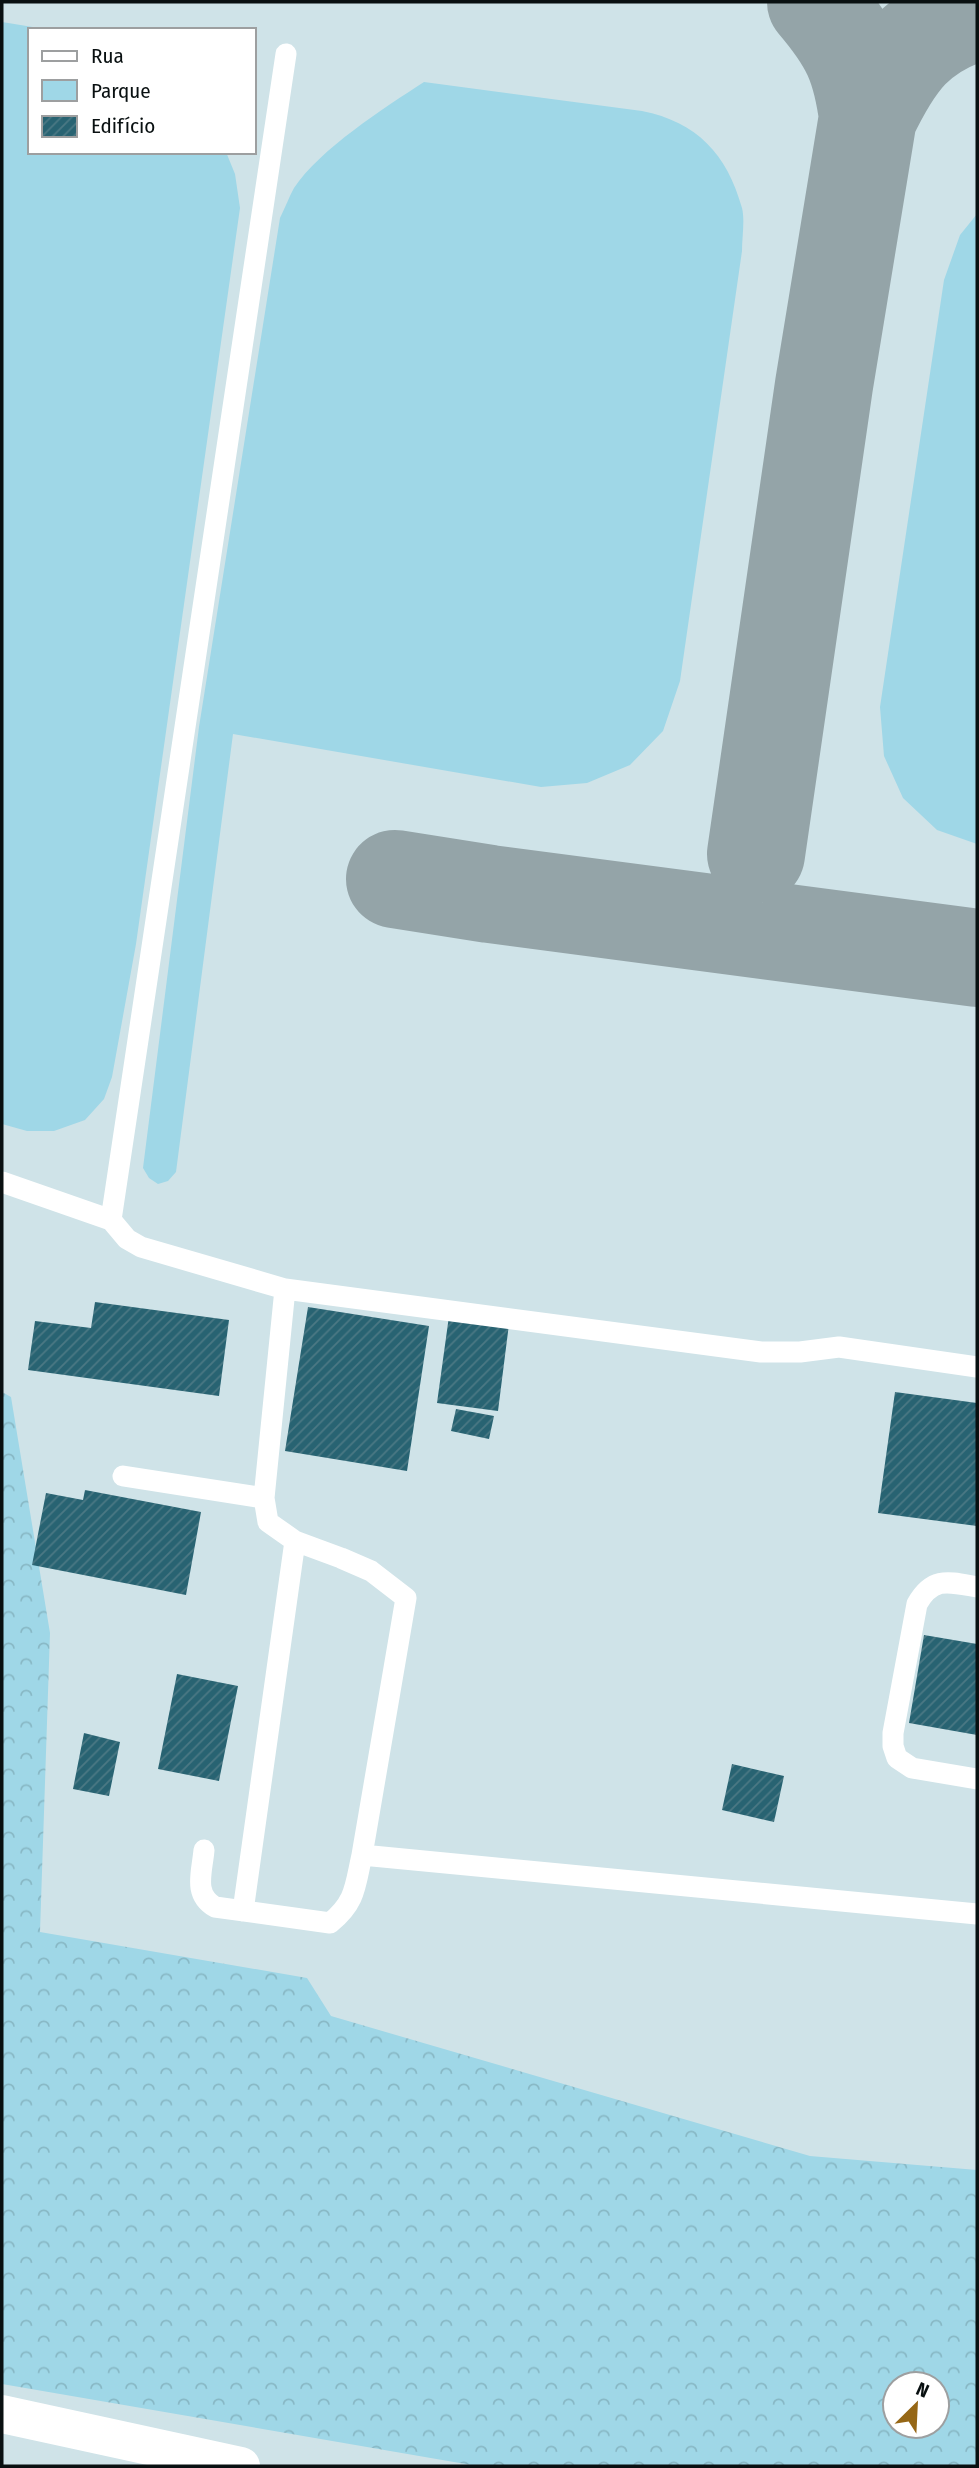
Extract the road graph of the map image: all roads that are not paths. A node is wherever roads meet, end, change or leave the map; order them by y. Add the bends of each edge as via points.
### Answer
1 (286, 54) dead end
2 (2, 1182) edge
3 (111, 1220) junction
4 (285, 1289) junction
5 (977, 1367) edge
6 (123, 1476) dead end
7 (264, 1498) junction
8 (295, 1541) junction
9 (977, 1587) edge
10 (977, 1779) edge
11 (204, 1850) dead end
12 (362, 1855) junction
13 (243, 1911) junction
14 (977, 1914) edge
15 (2, 2414) edge
16 (241, 2466) edge

1 - 3 lane
2 - 3 lane
3 - 4 lane via 141,1247
4 - 5 lane via 761,1352 839,1347
4 - 7 lane
6 - 7 lane
7 - 8 lane via 268,1522
8 - 12 lane via 371,1572 406,1598
8 - 13 lane
9 - 10 lane via 946,1581 933,1585 917,1604 893,1746 897,1758 912,1768
11 - 13 lane via 200,1893 215,1907
12 - 13 lane via 349,1903 330,1923
12 - 14 lane
15 - 16 street

